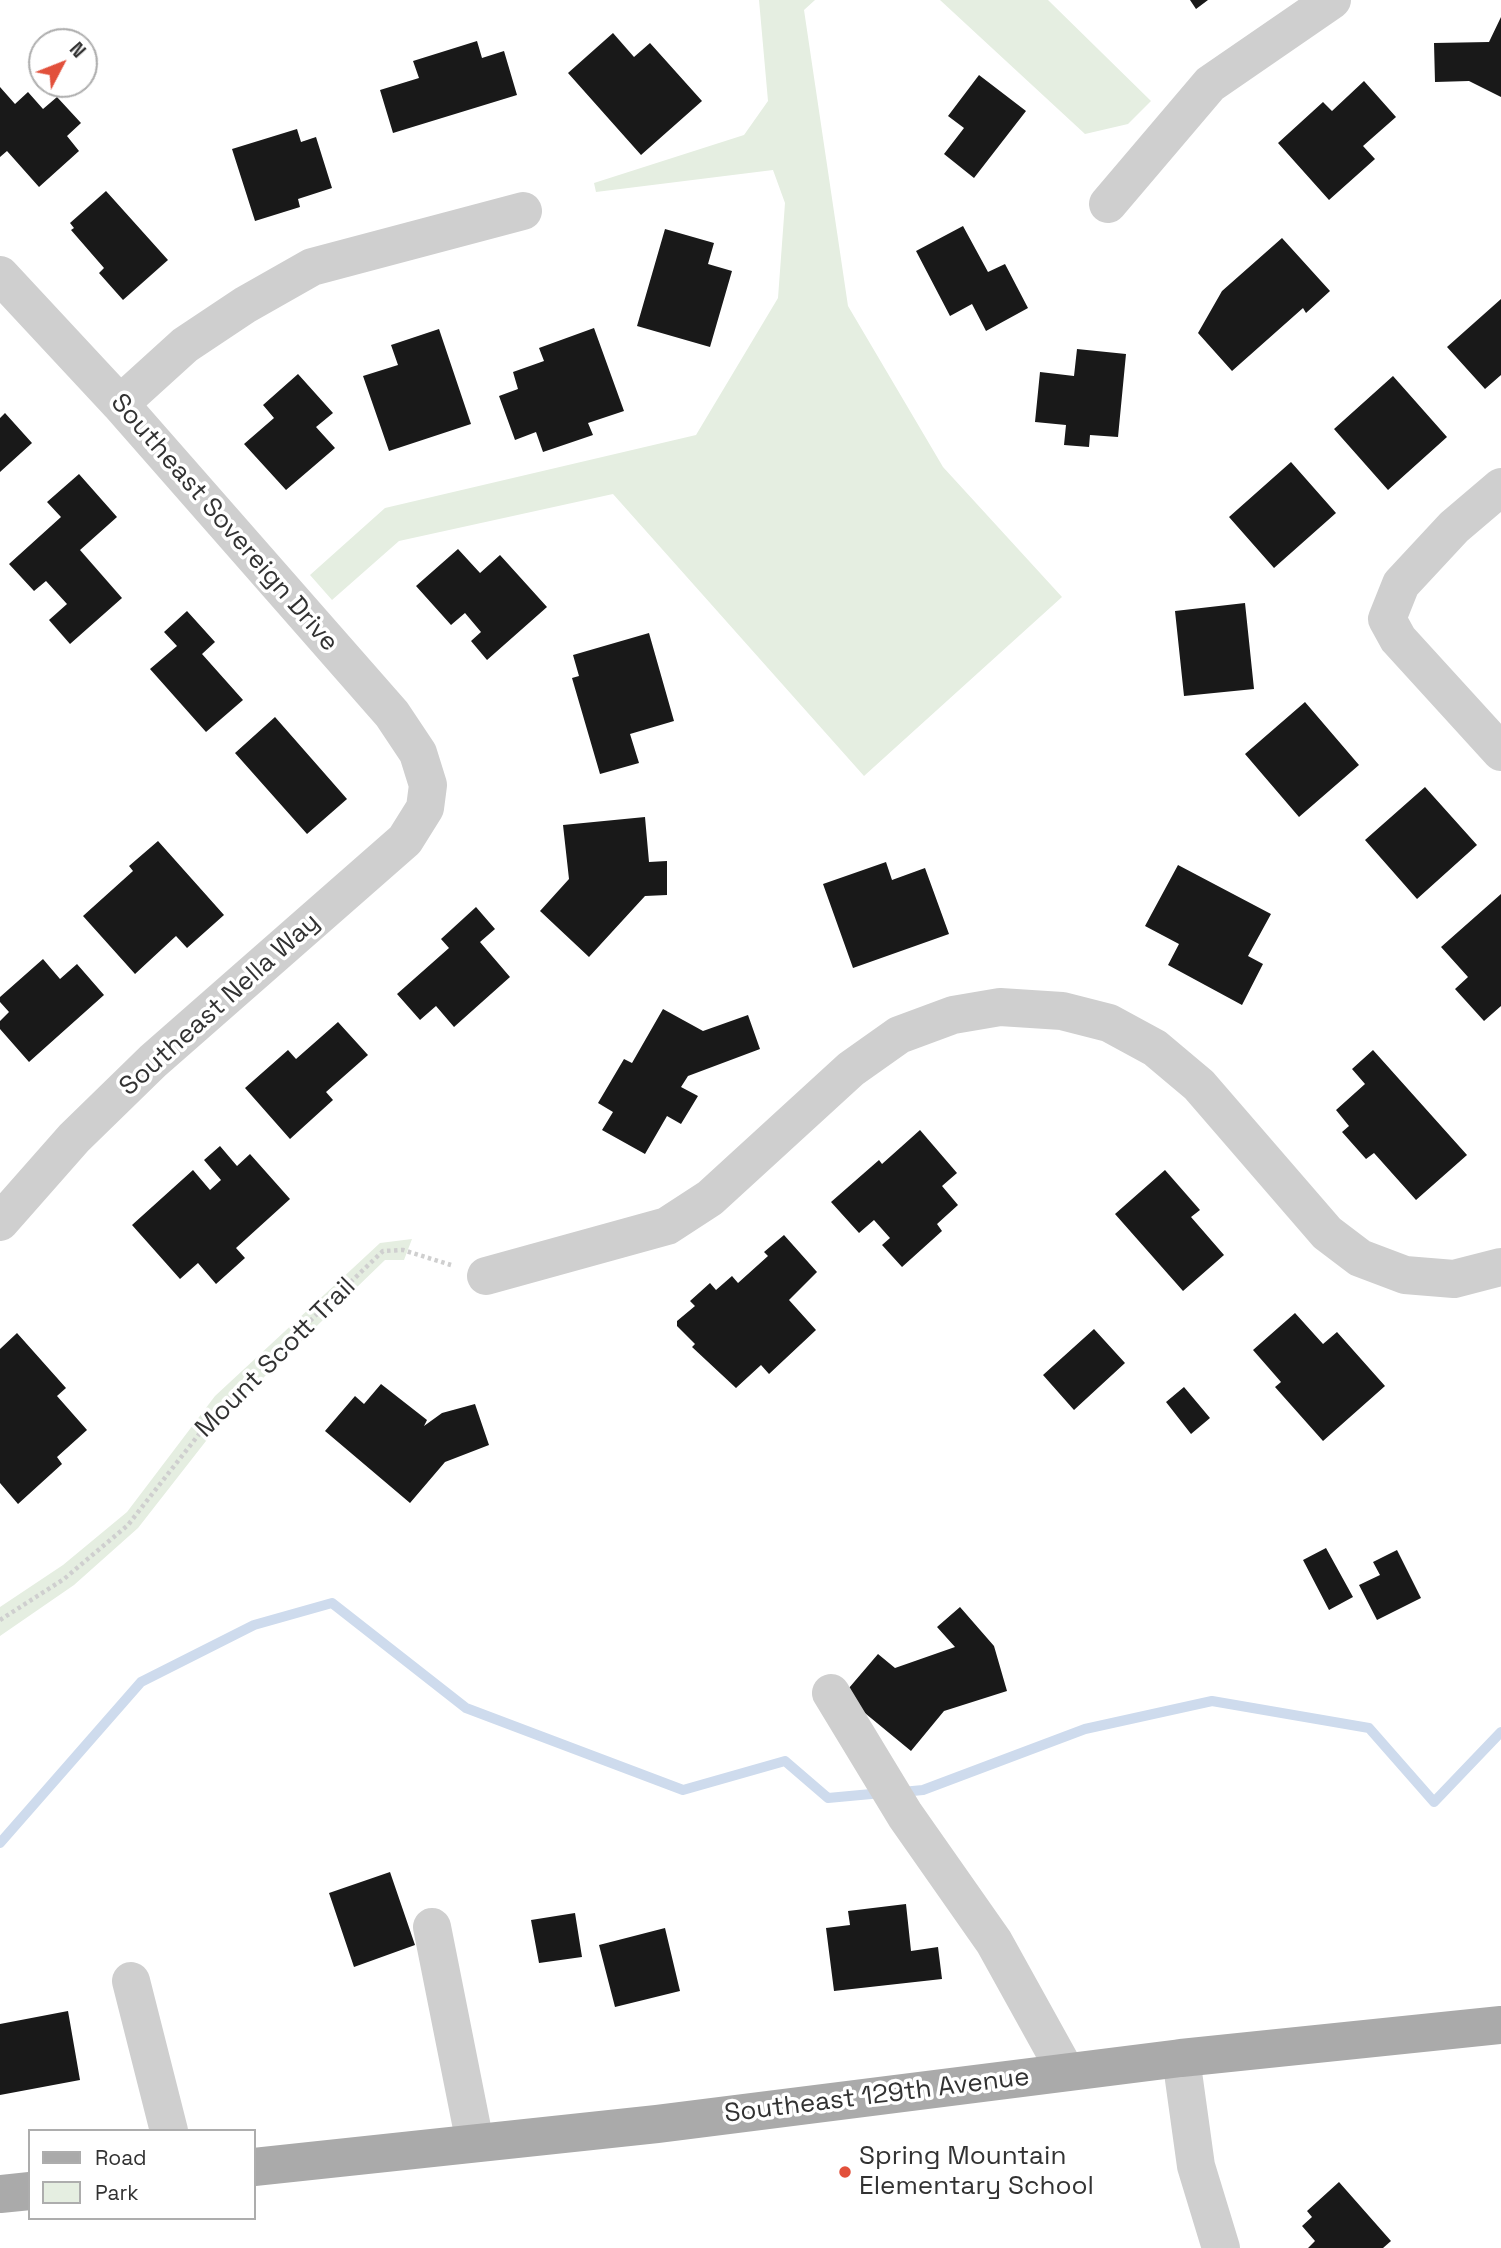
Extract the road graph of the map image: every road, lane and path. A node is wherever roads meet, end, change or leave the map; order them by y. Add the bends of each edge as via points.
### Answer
1 (1332, 0) edge
2 (1108, 204) dead end
3 (523, 211) dead end
4 (0, 275) edge
5 (120, 404) junction
6 (1501, 487) edge
7 (1501, 752) edge
8 (428, 785) joint
9 (0, 1222) edge
10 (1501, 1267) edge
11 (486, 1276) joint
12 (0, 1620) edge
13 (831, 1693) dead end
14 (432, 1927) dead end
15 (131, 1981) dead end
16 (1501, 2025) edge
17 (1181, 2058) junction
18 (1066, 2072) junction
19 (168, 2129) edge
20 (475, 2143) junction
21 (256, 2167) edge
22 (28, 2191) edge
23 (0, 2194) edge
24 (1221, 2248) edge

1 - 2 street via 1210,83
3 - 5 street via 312,267 185,345
4 - 5 street, Southeast Sovereign Drive
5 - 8 street, Southeast Sovereign Drive via 392,714 418,753
6 - 7 street via 1454,527 1401,584 1387,619 1398,639
8 - 9 street, Southeast Nella Way via 425,808 405,840 153,1061 74,1138
10 - 11 street via 1454,1279 1405,1276 1360,1258 1327,1233 1199,1085 1155,1048 1109,1023 1062,1011 1000,1007 953,1014 898,1035 852,1069 710,1198 667,1226
11 - 12 path, Mount Scott Trail via 403,1250 383,1251 221,1406 128,1525 64,1578
13 - 18 street via 905,1815 994,1942
14 - 20 street
15 - 19 street
16 - 17 main road, Southeast 129th Avenue
17 - 18 main road, Southeast 129th Avenue
17 - 24 street via 1196,2166
18 - 20 main road, Southeast 129th Avenue
20 - 21 main road, Southeast 129th Avenue
22 - 23 main road

